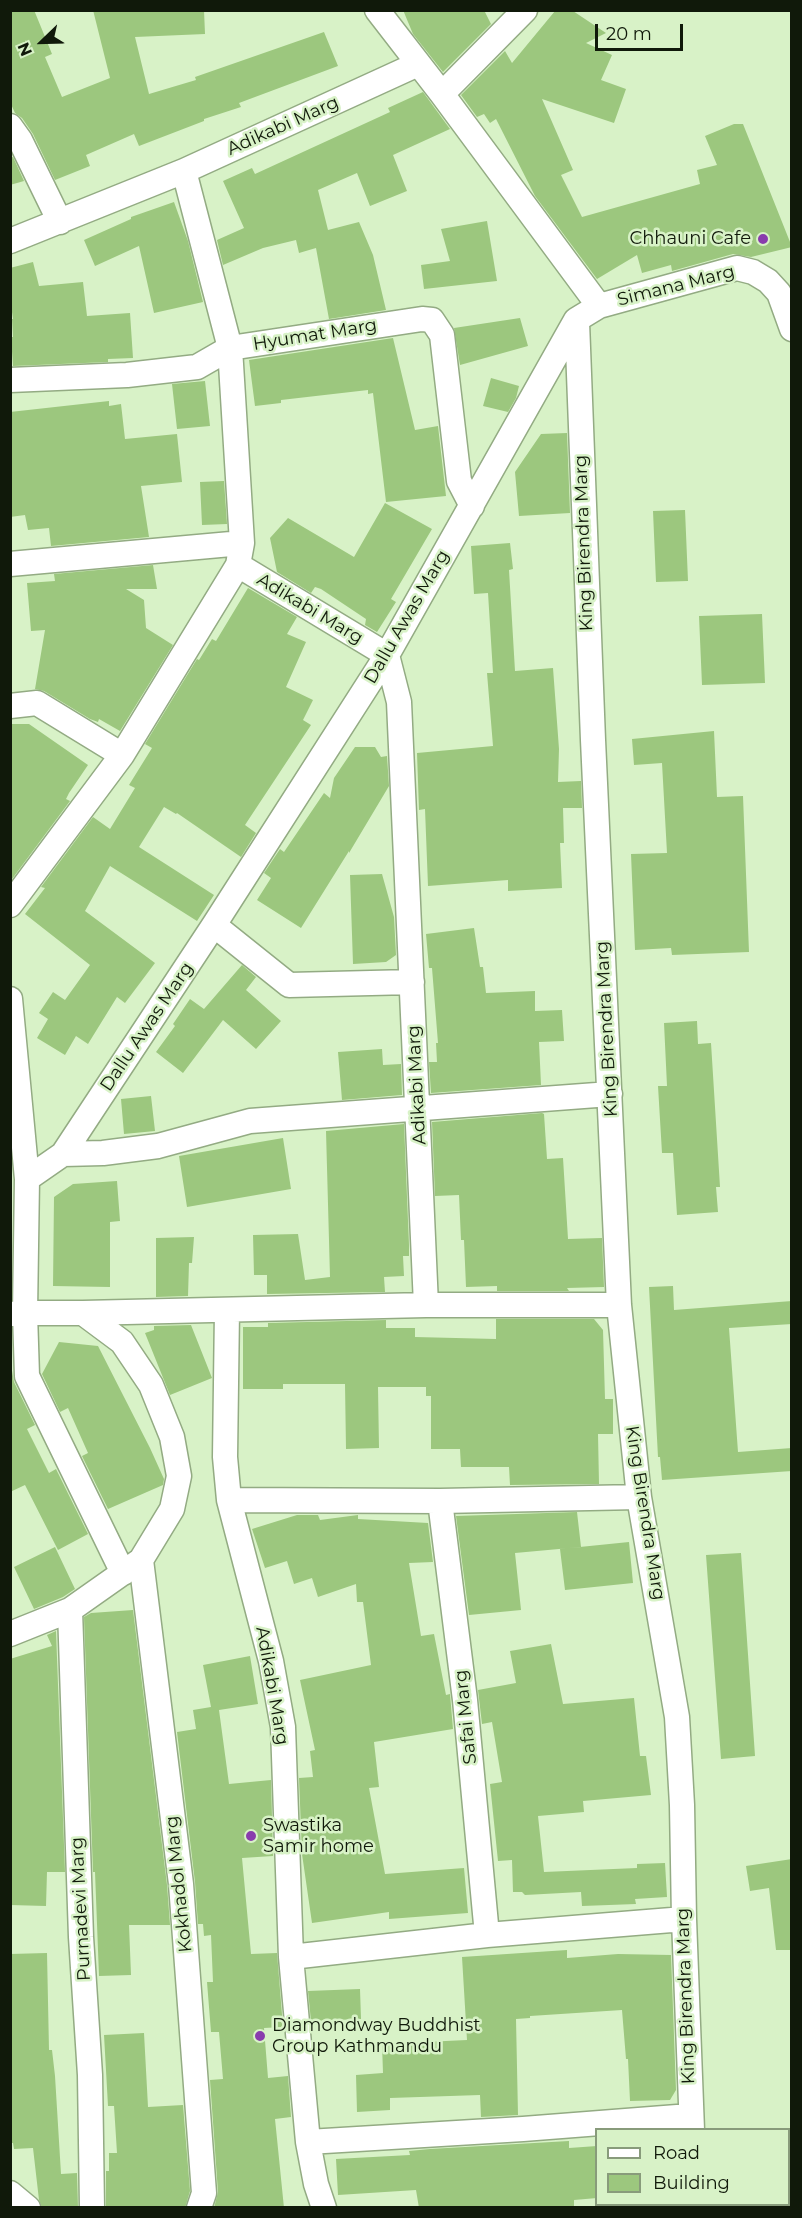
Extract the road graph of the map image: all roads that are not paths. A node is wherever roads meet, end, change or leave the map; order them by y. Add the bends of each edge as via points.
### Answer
1 (376, 10) edge
2 (525, 10) edge
3 (418, 64) junction
4 (442, 94) junction
5 (10, 126) edge
6 (184, 171) junction
7 (60, 222) junction
8 (10, 242) edge
9 (599, 306) junction
10 (576, 320) junction
11 (792, 329) edge
12 (230, 348) junction
13 (10, 380) edge
14 (472, 506) junction
15 (240, 554) junction
16 (10, 564) edge
17 (387, 655) junction
18 (10, 706) edge
19 (122, 755) junction
20 (10, 905) edge
21 (214, 925) junction
22 (412, 982) junction
23 (10, 999) edge
24 (610, 1094) junction
25 (418, 1108) junction
26 (16, 1121) edge
27 (63, 1154) junction
28 (27, 1179) junction
29 (426, 1305) junction
30 (619, 1305) junction
31 (227, 1310) junction
32 (18, 1313) edge
33 (83, 1313) junction
34 (639, 1497) junction
35 (229, 1500) junction
36 (440, 1501) junction
37 (132, 1566) junction
38 (70, 1610) junction
39 (10, 1634) edge
40 (684, 1918) junction
41 (487, 1935) junction
42 (291, 1957) junction
43 (691, 2123) edge
44 (308, 2142) junction
45 (10, 2193) edge
46 (28, 2208) edge
47 (92, 2208) edge
48 (199, 2208) edge
49 (324, 2208) edge

1 - 3 street
2 - 4 street
3 - 4 street
3 - 6 street, Adikabi Marg
4 - 9 street
5 - 7 street
6 - 7 street, Adikabi Marg
6 - 12 street
7 - 8 street, Adikabi Marg
9 - 10 street
9 - 11 street, Simana Marg via 737,268 753,272 779,293
10 - 14 street, Dallu Awas Marg
10 - 24 street, King Birendra Marg
12 - 13 street, Hyumat Marg via 197,367 127,375
12 - 14 street, Hyumat Marg via 432,320 442,335 459,481
12 - 15 street
14 - 17 street, Dallu Awas Marg
15 - 16 street
15 - 17 street, Adikabi Marg
15 - 19 street
17 - 21 street, Dallu Awas Marg
17 - 22 street, Adikabi Marg via 399,702
18 - 19 street via 37,702
19 - 20 street
21 - 22 street via 289,985
21 - 27 street, Dallu Awas Marg
22 - 25 street, Adikabi Marg
23 - 26 street
24 - 25 street
24 - 30 street, King Birendra Marg
25 - 27 street via 250,1121 158,1146
25 - 29 street, Adikabi Marg
26 - 28 street
27 - 28 street, Dallu Awas Marg
28 - 32 street
29 - 30 street
29 - 31 street
30 - 34 street, King Birendra Marg
31 - 33 street
31 - 35 street, Adikabi Marg via 225,1457
32 - 33 street
32 - 37 street, Kokhadol Marg via 27,1376
33 - 37 street via 122,1342 151,1385 172,1437 179,1476 172,1509
34 - 36 street
34 - 40 street, King Birendra Marg via 677,1717
35 - 36 street
35 - 42 street, Adikabi Marg via 271,1661 283,1727
36 - 41 street, Safai Marg via 465,1700
37 - 38 street
37 - 48 street, Kokhadol Marg via 181,1884 204,2193
38 - 39 street
38 - 47 street, Purnadevi Marg
40 - 41 street
40 - 43 street, King Birendra Marg
41 - 42 street
42 - 44 street, Adikabi Marg
43 - 44 street
44 - 49 street, Adikabi Marg
45 - 46 street

